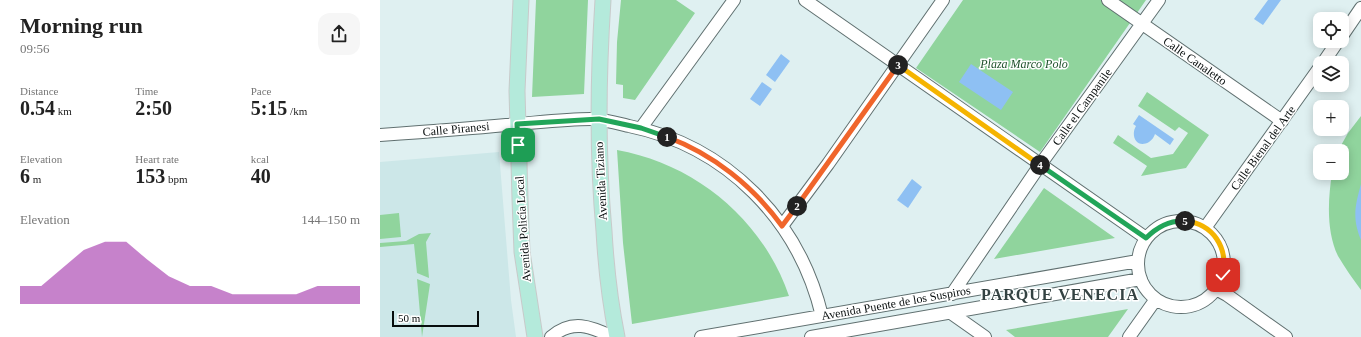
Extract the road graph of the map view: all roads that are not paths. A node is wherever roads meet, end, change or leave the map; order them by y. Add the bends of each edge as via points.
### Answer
1 (521, 0) edge
2 (603, 0) edge
3 (734, 0) edge
4 (805, 0) edge
5 (943, 0) edge
6 (1108, 0) edge
7 (1159, 0) edge
8 (1361, 8) edge
9 (1142, 24) junction
10 (1349, 26) edge
11 (898, 65) junction
12 (1313, 77) edge
13 (599, 119) junction
14 (1282, 121) junction
15 (517, 124) junction
16 (641, 128) junction
17 (380, 135) edge
18 (1040, 165) junction
19 (782, 226) junction
20 (1206, 228) junction
21 (1146, 238) junction
22 (1138, 261) junction
23 (1141, 280) junction
24 (1216, 289) junction
25 (952, 294) junction
26 (1156, 298) junction
27 (951, 313) junction
28 (822, 316) junction
29 (826, 336) edge
30 (535, 337) edge
31 (551, 337) edge
32 (613, 337) edge
33 (617, 337) edge
34 (702, 337) edge
35 (811, 337) edge
36 (985, 337) edge
37 (1129, 337) edge
38 (1286, 337) edge

1 - 15 main road, Avenida Policía Local
2 - 13 main road, Avenida Tiziano
3 - 16 street
4 - 11 street
5 - 11 street
6 - 9 street, Calle Canaletto
7 - 9 street, Calle el Campanile
8 - 10 street
9 - 14 street, Calle Canaletto
9 - 18 street, Calle el Campanile
11 - 18 street
11 - 19 street
12 - 14 street, Calle Bienal del Arte
13 - 15 street, Calle Piranesi
13 - 16 street, Calle Piranesi
13 - 33 main road, Avenida Tiziano via 601,199
14 - 20 street, Calle Bienal del Arte
15 - 17 street, Calle Piranesi
15 - 30 main road, Avenida Policía Local via 522,252
16 - 19 street, Calle Piranesi via 683,143 716,162 754,192
18 - 21 street
18 - 25 street, Calle el Campanile
19 - 28 street, Calle Piranesi via 809,275
20 - 21 street via 1190,222 1174,221 1159,227
20 - 24 street via 1219,243 1224,260 1223,275
21 - 22 street
22 - 23 street
22 - 25 street, Avenida Puente de los Suspiros
23 - 26 street
23 - 27 street, Avenida Puente de los Suspiros
24 - 26 street via 1202,301 1183,307
24 - 38 street
25 - 28 street, Avenida Puente de los Suspiros
26 - 37 street
27 - 29 street, Avenida Puente de los Suspiros
27 - 36 street
28 - 34 street, Avenida Puente de los Suspiros
29 - 35 street, Avenida Puente de los Suspiros
31 - 32 street via 562,329 576,326 590,327

